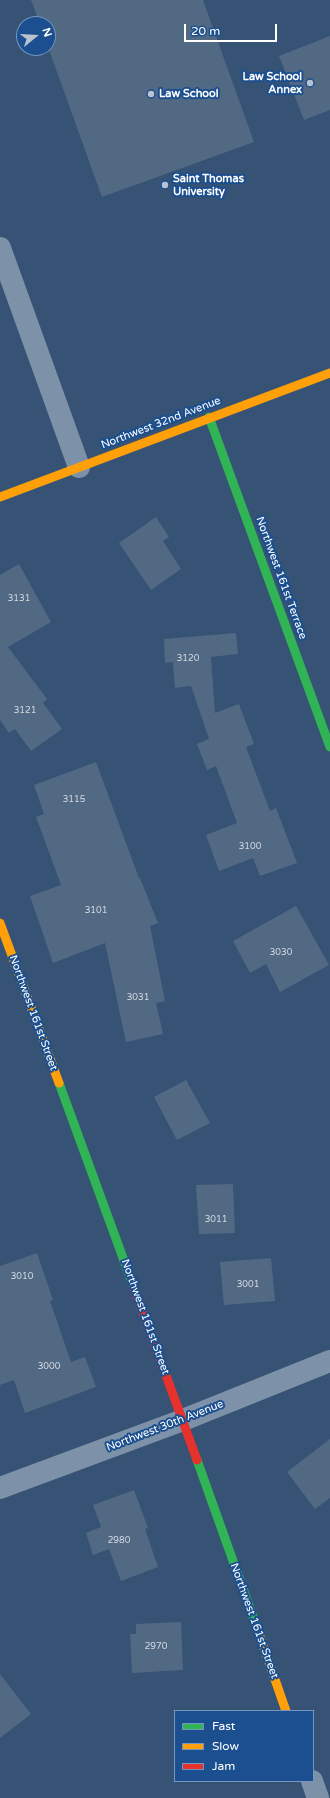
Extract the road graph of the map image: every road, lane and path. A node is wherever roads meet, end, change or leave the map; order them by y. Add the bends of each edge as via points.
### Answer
1 (0, 248) edge
2 (330, 373) edge
3 (209, 417) junction
4 (79, 467) junction
5 (0, 497) edge
6 (330, 747) edge
7 (0, 923) edge
8 (330, 1361) edge
9 (183, 1420) junction
10 (0, 1488) edge
11 (286, 1710) edge
12 (312, 1782) edge
13 (318, 1798) edge

1 - 4 street
2 - 3 street, Northwest 32nd Avenue
3 - 4 street, Northwest 32nd Avenue
3 - 6 street, Northwest 161st Terrace
4 - 5 street, Northwest 32nd Avenue
7 - 9 street, Northwest 161st Street
8 - 9 street, Northwest 30th Avenue
9 - 10 street, Northwest 30th Avenue
9 - 11 street, Northwest 161st Street
12 - 13 street

